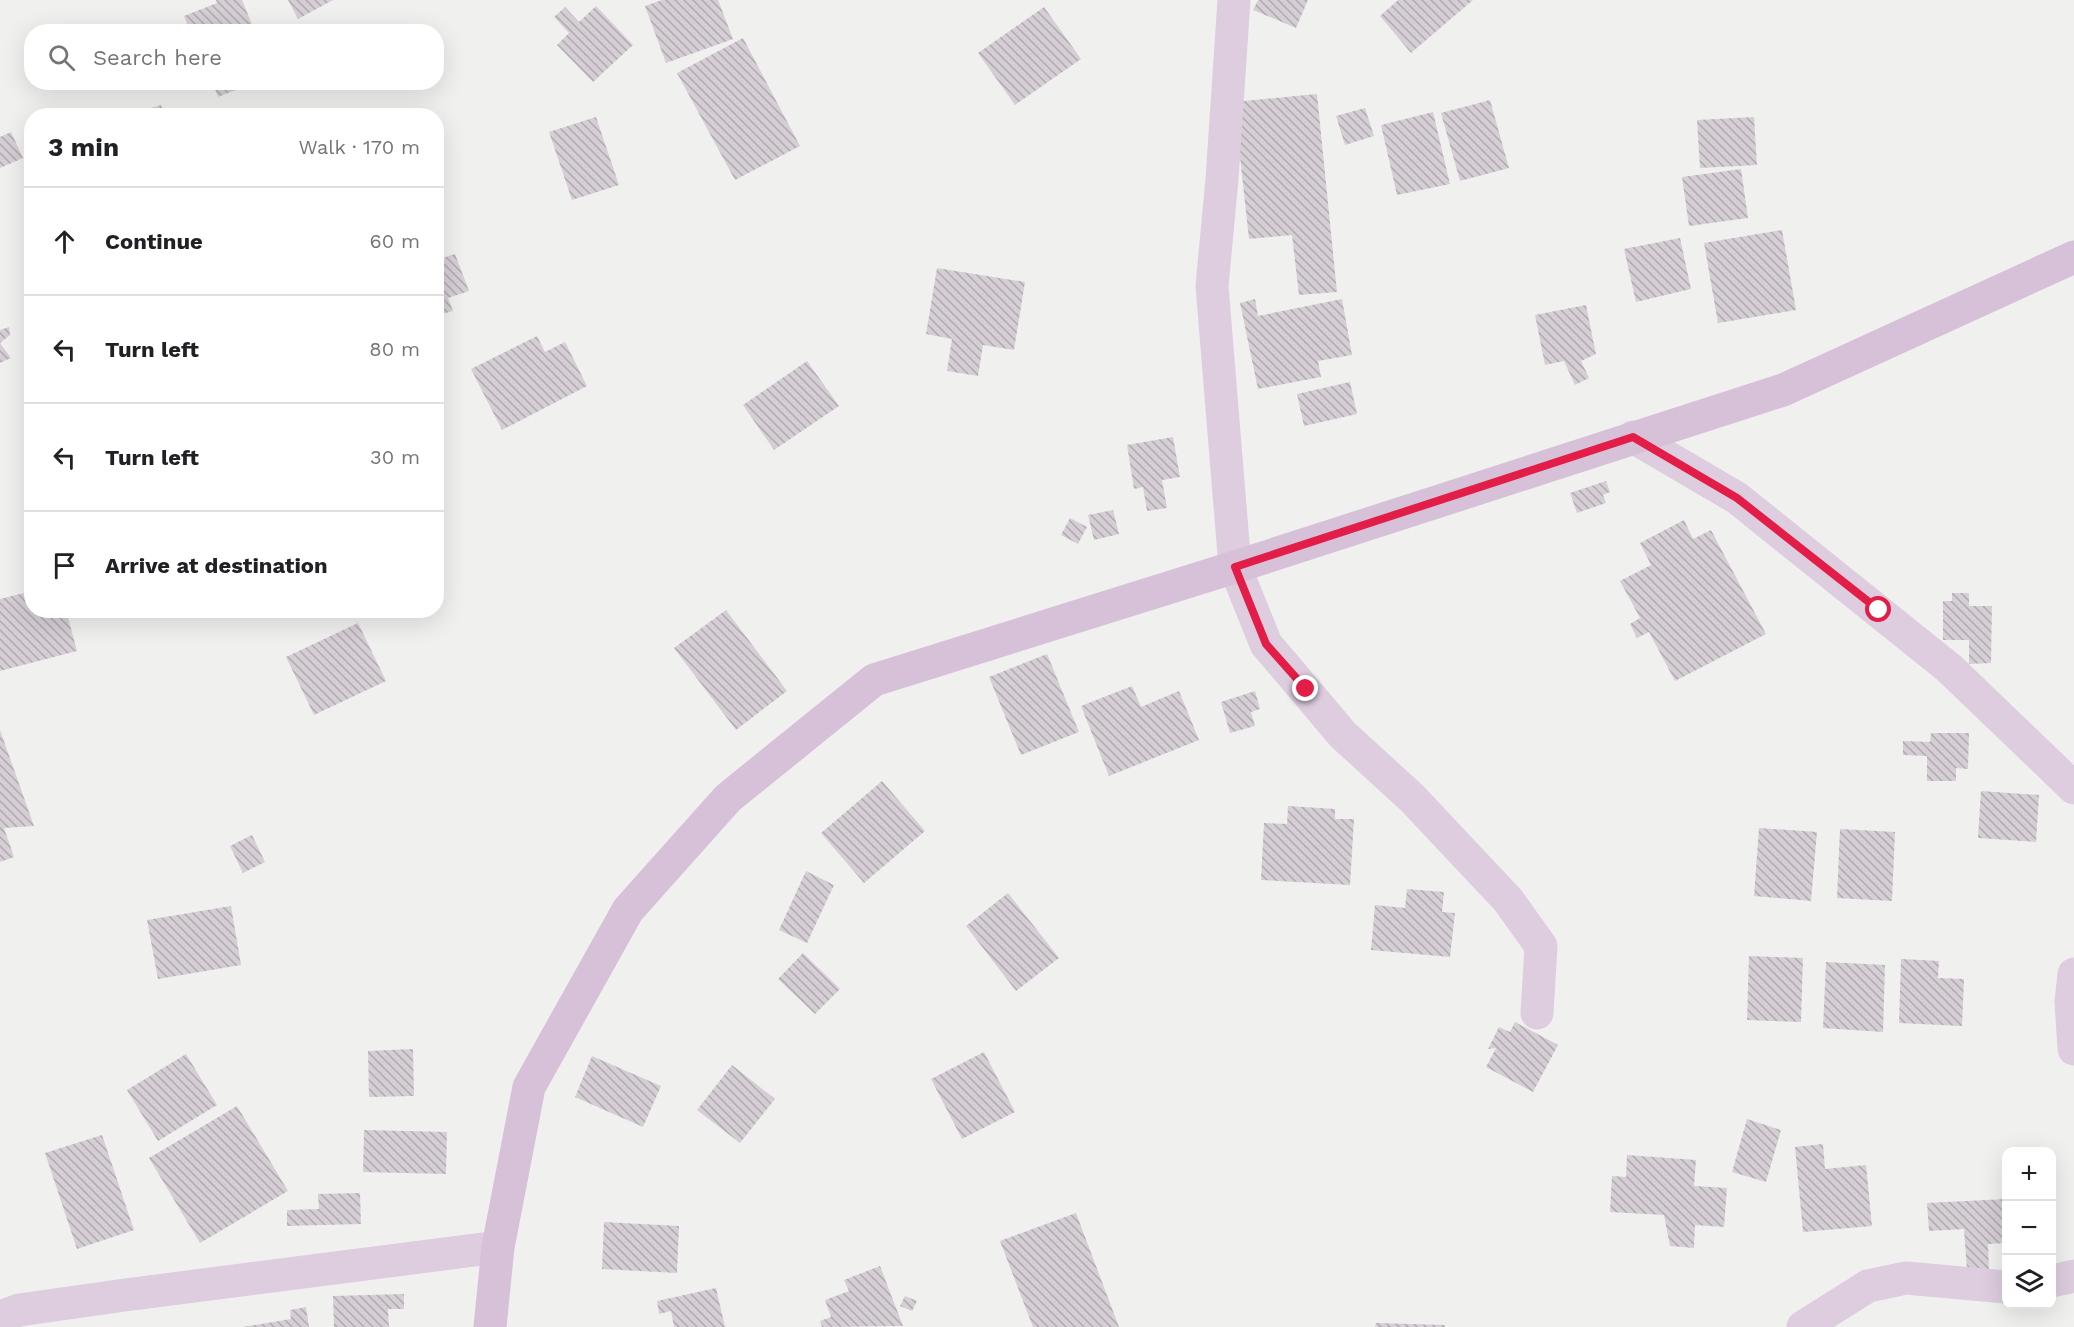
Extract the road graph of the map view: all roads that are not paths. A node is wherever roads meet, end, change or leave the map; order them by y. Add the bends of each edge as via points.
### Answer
1 (1234, 0) edge
2 (2074, 257) edge
3 (1633, 437) junction
4 (1235, 567) junction
5 (2074, 788) edge
6 (2074, 974) edge
7 (1537, 1013) dead end
8 (2074, 1049) edge
9 (498, 1247) junction
10 (2074, 1276) edge
11 (2056, 1280) edge
12 (2002, 1287) edge
13 (0, 1317) edge
14 (490, 1327) edge
15 (1803, 1327) edge

1 - 4 street via 1212,286
2 - 3 main road via 1783,390
3 - 4 main road
3 - 5 street via 1737,498 1879,610 1949,668
4 - 7 street via 1266,644 1343,735 1412,798 1508,900 1541,946
4 - 9 main road via 874,680 728,798 628,909 529,1087
6 - 8 street
9 - 13 street via 113,1296 19,1310
9 - 14 main road
10 - 11 street
12 - 15 street via 1906,1278 1868,1286

